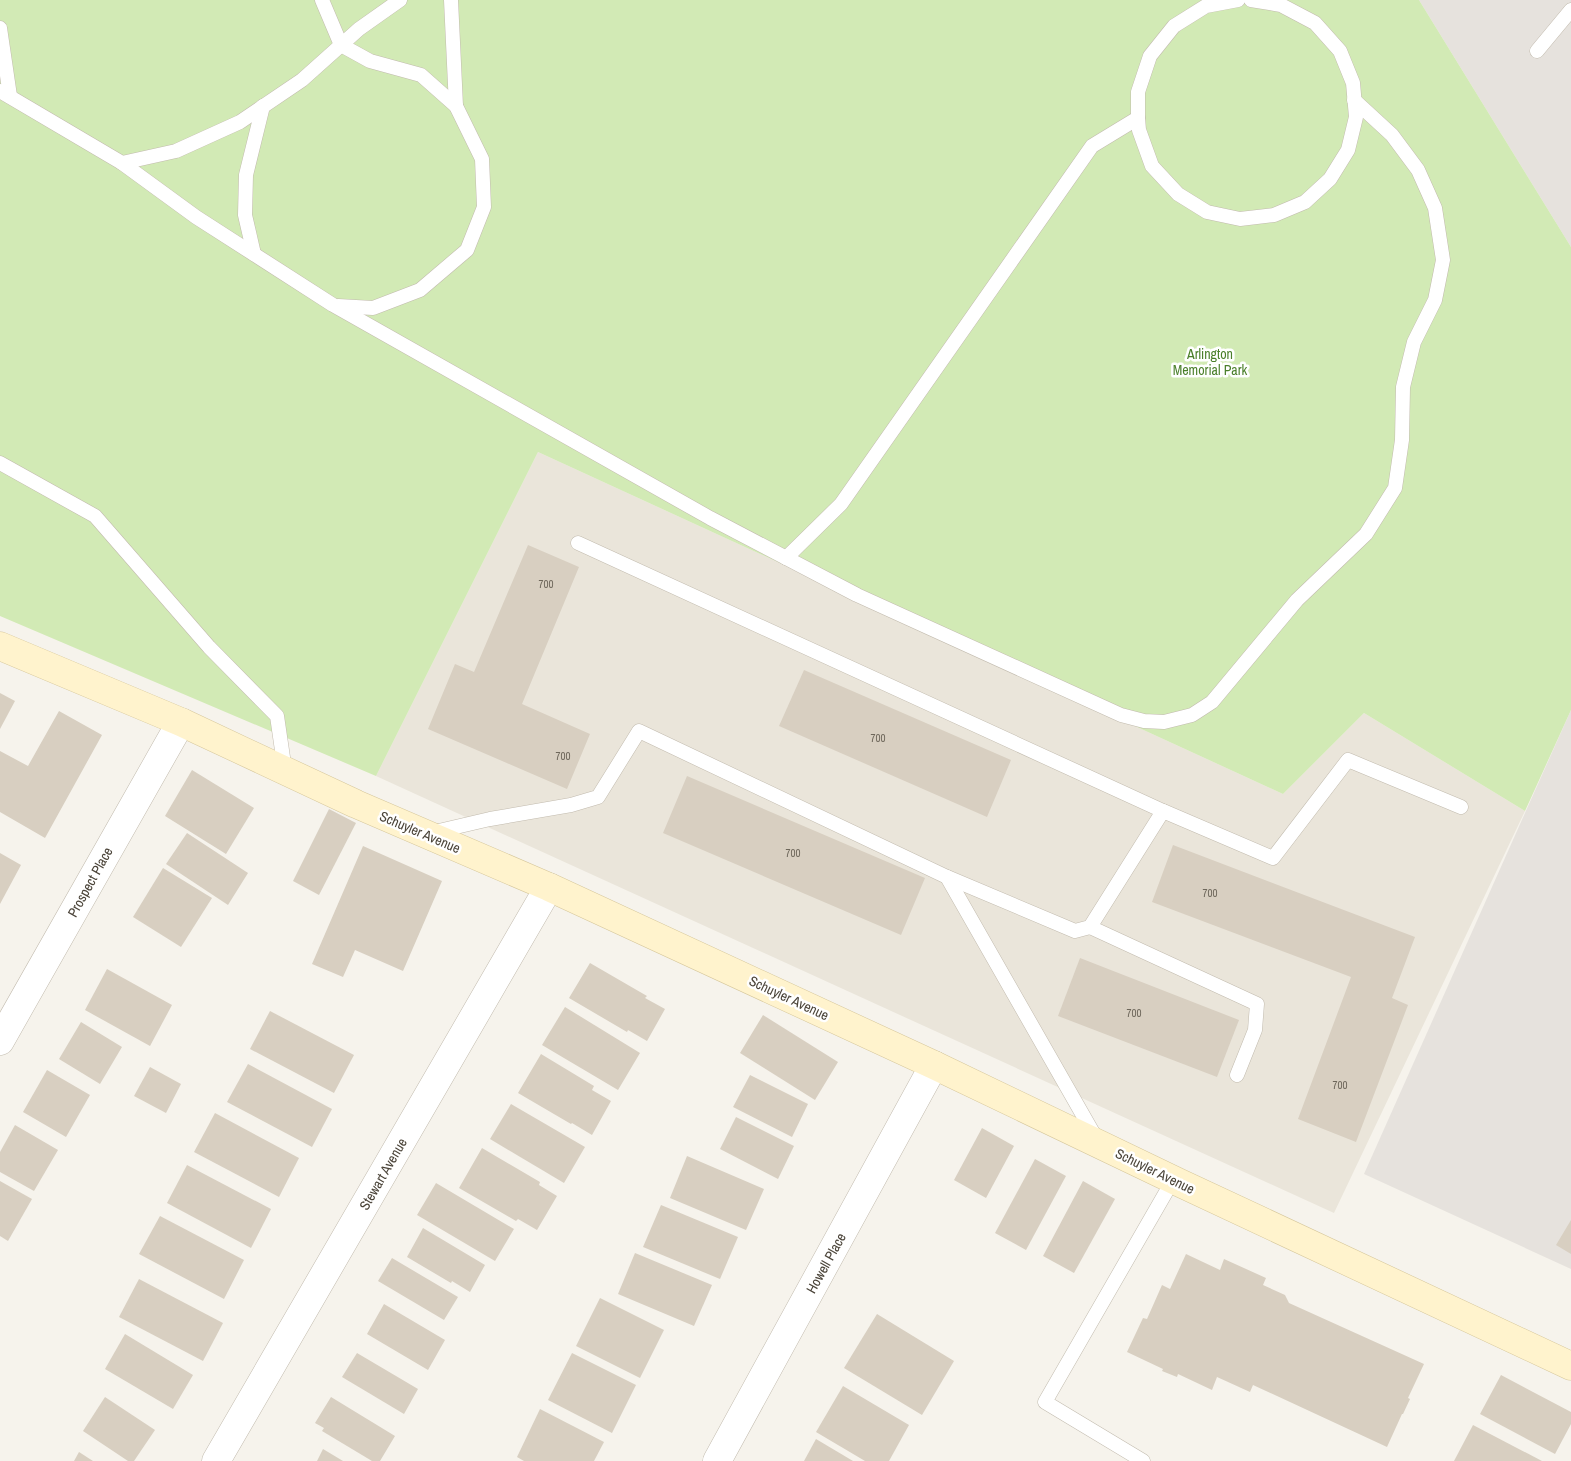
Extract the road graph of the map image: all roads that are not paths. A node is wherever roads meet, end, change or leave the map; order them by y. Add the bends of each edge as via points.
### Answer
1 (322, 0) edge
2 (400, 0) edge
3 (450, 0) edge
4 (1238, 0) edge
5 (1251, 0) edge
6 (1571, 10) edge
7 (0, 28) edge
8 (341, 45) junction
9 (1537, 51) dead end
10 (5, 93) edge
11 (1354, 100) junction
12 (263, 106) junction
13 (456, 106) junction
14 (1138, 118) junction
15 (122, 163) junction
16 (254, 254) junction
17 (333, 305) junction
18 (0, 463) edge
19 (578, 543) dead end
20 (786, 558) junction
21 (0, 646) edge
22 (181, 722) junction
23 (285, 771) junction
24 (1462, 807) dead end
25 (1163, 811) junction
26 (425, 834) junction
27 (946, 877) junction
28 (549, 887) junction
29 (1090, 927) junction
30 (0, 1041) edge
31 (934, 1065) junction
32 (1237, 1075) dead end
33 (1100, 1145) junction
34 (1173, 1180) junction
35 (1571, 1366) edge
36 (216, 1461) edge
37 (717, 1461) edge
38 (1143, 1461) edge

1 - 8 lane
2 - 8 lane
3 - 13 lane
4 - 14 lane via 1206,6 1174,26 1150,56 1138,92
5 - 11 lane via 1281,4 1315,23 1340,51 1353,83
6 - 9 lane
7 - 10 lane
8 - 12 lane via 302,80
8 - 13 lane via 370,61 421,75
10 - 15 lane
11 - 14 lane via 1356,117 1348,150 1330,180 1305,202 1274,216 1240,219 1207,212 1178,194 1152,166
11 - 20 lane via 1392,135 1418,170 1435,208 1443,260 1435,300 1414,342 1403,387 1402,440 1395,488 1366,534 1297,600 1212,702 1192,715 1164,722 1144,722 1121,715 857,595
12 - 15 lane via 240,122 176,151
12 - 16 lane via 246,175 245,215
13 - 17 lane via 482,160 484,206 467,250 420,290 372,308
14 - 20 lane via 1092,146 841,504
15 - 16 lane
16 - 17 lane
17 - 20 lane
18 - 23 lane via 95,516 209,647 278,716
19 - 25 lane
21 - 22 main road, Schuyler Avenue
22 - 23 main road, Schuyler Avenue
22 - 30 street, Prospect Place
23 - 26 main road, Schuyler Avenue
24 - 25 lane via 1348,760 1273,858
25 - 29 lane
26 - 27 lane via 598,797 640,731
26 - 28 main road, Schuyler Avenue
27 - 29 lane via 1075,931
27 - 33 lane
28 - 31 main road, Schuyler Avenue
28 - 36 street, Stewart Avenue
29 - 32 lane via 1257,1004 1255,1030
31 - 33 main road, Schuyler Avenue
31 - 37 street, Howell Place
33 - 34 main road, Schuyler Avenue
34 - 35 main road, Schuyler Avenue
34 - 38 lane via 1044,1402

